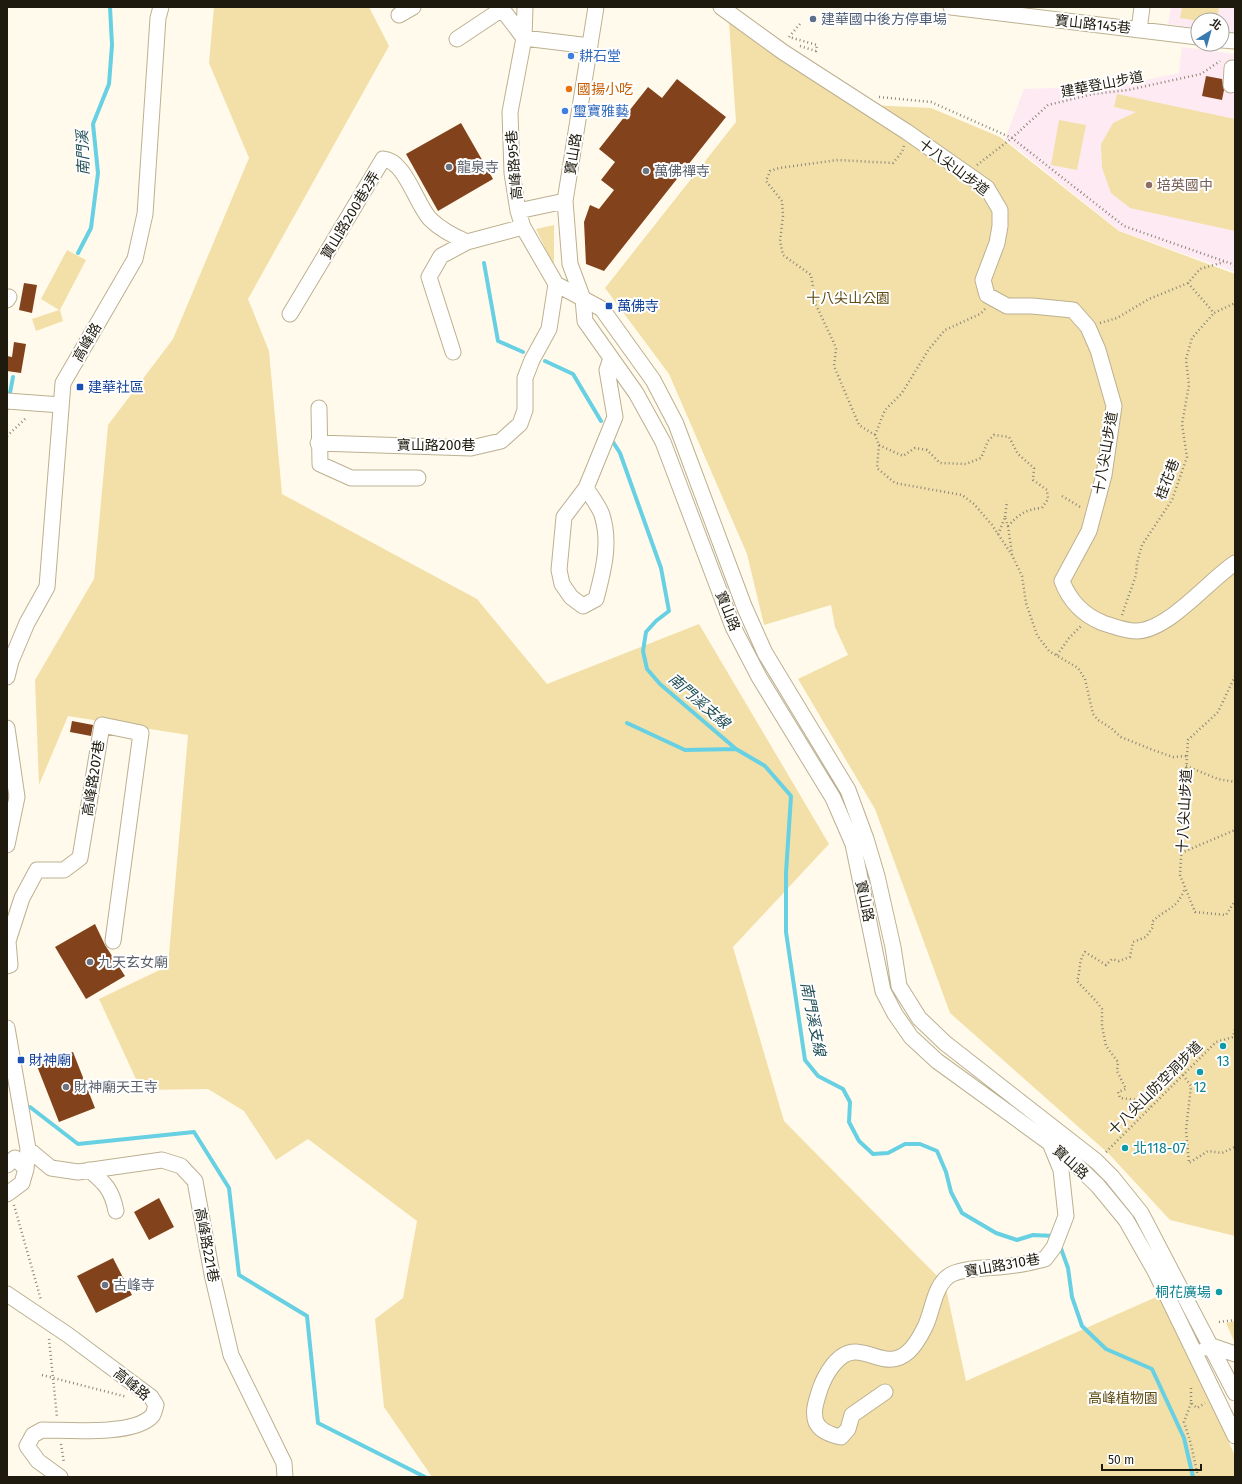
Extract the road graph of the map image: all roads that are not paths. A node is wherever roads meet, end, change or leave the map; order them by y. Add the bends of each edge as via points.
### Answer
1 (161, 7) edge
2 (413, 7) edge
3 (525, 7) edge
4 (596, 7) edge
5 (721, 7) edge
6 (952, 7) edge
7 (1142, 7) edge
8 (998, 10) edge
9 (400, 16) dead end
10 (1139, 30) junction
11 (1190, 36) edge
12 (524, 38) junction
13 (457, 39) dead end
14 (590, 46) junction
15 (1235, 68) edge
16 (1231, 85) dead end
17 (565, 201) junction
18 (518, 211) junction
19 (523, 227) junction
20 (467, 242) junction
21 (556, 284) junction
22 (582, 299) junction
23 (290, 314) dead end
24 (453, 352) dead end
25 (611, 358) junction
26 (7, 401) edge
27 (61, 405) junction
28 (319, 408) dead end
29 (318, 443) junction
30 (418, 478) dead end
31 (586, 488) junction
32 (1235, 563) edge
33 (7, 676) edge
34 (7, 728) edge
35 (7, 846) edge
36 (113, 941) dead end
37 (7, 966) edge
38 (7, 1028) edge
39 (11, 1070) edge
40 (1050, 1143) junction
41 (28, 1149) junction
42 (7, 1165) edge
43 (26, 1169) junction
44 (90, 1170) junction
45 (7, 1194) edge
46 (116, 1211) dead end
47 (7, 1294) edge
48 (1212, 1346) junction
49 (1193, 1352) junction
50 (1235, 1354) edge
51 (885, 1392) dead end
52 (1235, 1393) edge
53 (1235, 1436) edge
54 (60, 1477) edge
55 (285, 1477) edge

1 - 27 street, 高峰路 via 158,18 145,214 135,259 63,383
2 - 9 street
3 - 12 street, 高峰路95巷
4 - 14 street, 寶山路
5 - 32 street, 十八尖山步道 via 783,52 907,132 987,188 1000,210 1000,226 997,243 983,280 987,295 1001,303 1073,310 1088,327 1098,350 1114,406 1104,476 1088,531 1062,581 1068,596 1089,617 1136,631 1166,621
6 - 8 street, 寶山路145巷
7 - 10 street
8 - 10 street, 寶山路145巷
10 - 11 street, 寶山路145巷
12 - 13 street via 502,9
12 - 14 street
12 - 18 street, 高峰路95巷 via 510,112 512,173
14 - 17 street, 寶山路
15 - 16 street via 1232,68
17 - 18 street
17 - 22 street, 寶山路 via 570,264
18 - 19 street, 高峰路95巷
19 - 20 street
19 - 21 street, 高峰路95巷
20 - 23 street, 寶山路200巷2弄 via 446,233 429,218 398,166 389,159 383,159
20 - 24 street via 441,256 429,277
21 - 22 street, 高峰路95巷
21 - 29 street, 寶山路200巷 via 549,329 525,378 525,410 520,424 501,442 471,448
22 - 25 street, 寶山路 via 585,321
22 - 48 street, 寶山路 via 602,309 653,380 676,424 744,606 765,653 848,790 877,876 899,986 918,1018 946,1044 1096,1161 1112,1177 1141,1213
25 - 31 street via 608,370 615,417
25 - 40 street, 寶山路 via 636,393 663,442 733,627 759,677 833,798 853,844 883,991 895,1014 911,1037 937,1061
26 - 27 street
27 - 33 street, 高峰路 via 47,587 27,623
28 - 29 street
29 - 30 street via 320,464 351,478
31 - 31 street via 564,517 559,570 562,584 570,597 583,606 596,598 604,568 606,543 602,515
34 - 35 street via 17,797
36 - 37 street, 高峰路207巷 via 141,733 102,725 80,858 64,870 37,870 22,898 8,941 10,965
38 - 39 street
39 - 41 street
40 - 49 street, 寶山路 via 1098,1186 1126,1220 1155,1271
40 - 51 street, 寶山路310巷 via 1061,1170 1066,1216 1054,1247 1045,1259 951,1275 943,1282 926,1327 908,1352 888,1360 856,1352 845,1354 825,1375 816,1402 815,1418 818,1426 830,1435 841,1437 848,1429 852,1415
41 - 43 street
41 - 44 street, 高峰路221巷 via 51,1168 78,1172
42 - 43 street via 15,1158
43 - 45 street via 22,1183
44 - 46 street via 113,1196
44 - 55 street, 高峰路221巷 via 162,1160 181,1166 195,1181 212,1274 231,1355 284,1463
47 - 54 street, 高峰路 via 107,1364 151,1397 156,1404 152,1416 142,1424 113,1430 42,1430 33,1435 27,1446 31,1454
48 - 49 street
48 - 50 street
48 - 52 street, 寶山路
49 - 53 street, 寶山路

